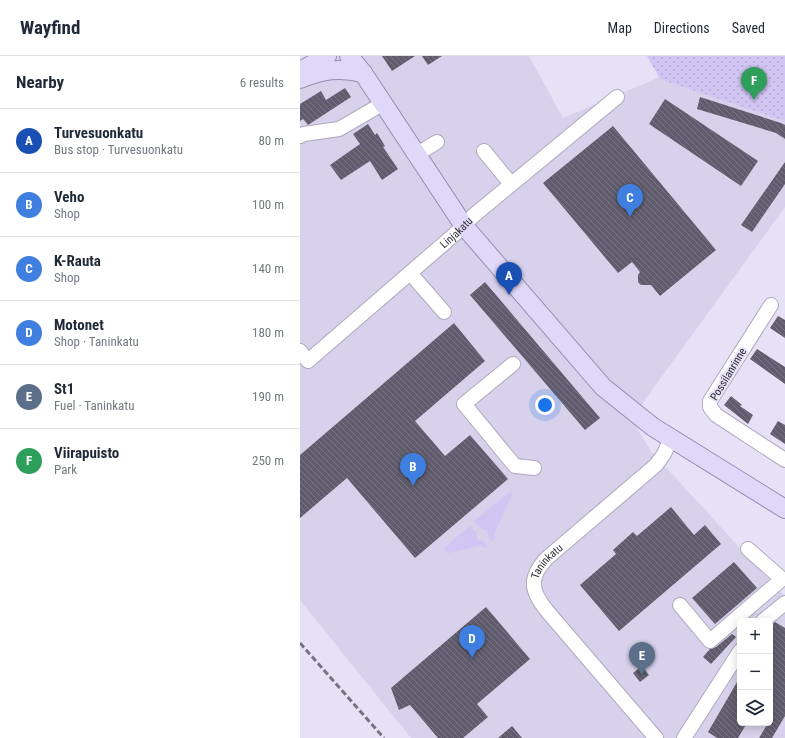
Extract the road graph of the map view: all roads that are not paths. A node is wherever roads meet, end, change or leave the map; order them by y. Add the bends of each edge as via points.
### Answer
1 (306, 56) edge
2 (327, 56) edge
3 (349, 56) edge
4 (300, 59) edge
5 (300, 71) edge
6 (363, 73) junction
7 (300, 79) edge
8 (617, 97) dead end
9 (384, 103) junction
10 (300, 136) edge
11 (437, 142) dead end
12 (484, 151) dead end
13 (417, 154) junction
14 (511, 184) junction
15 (464, 226) junction
16 (410, 272) junction
17 (771, 305) dead end
18 (444, 312) dead end
19 (300, 351) edge
20 (513, 364) dead end
21 (671, 438) junction
22 (785, 460) edge
23 (534, 468) dead end
24 (785, 509) edge
25 (748, 549) dead end
26 (783, 580) edge
27 (785, 603) edge
28 (680, 605) dead end
29 (767, 618) edge
30 (738, 654) edge
31 (656, 738) edge
32 (684, 738) edge

1 - 4 main road
2 - 5 main road
3 - 6 main road
6 - 7 main road via 331,70
6 - 9 main road
8 - 14 street, Linjakatu
9 - 10 street via 339,129
9 - 13 main road
11 - 13 street
12 - 14 street
13 - 15 main road
14 - 15 street, Linjakatu
15 - 16 street, Linjakatu
15 - 21 main road via 603,387 653,428
16 - 18 street
16 - 19 street, Linjakatu via 308,361
17 - 22 street, Possilanrinne via 710,401 710,407 716,415
20 - 23 street via 464,404 515,466
21 - 24 main road
21 - 31 street, Taninkatu via 656,465 547,558 535,573 534,581 536,594 547,611
25 - 26 street
26 - 28 street via 710,641
27 - 29 street
30 - 32 street

